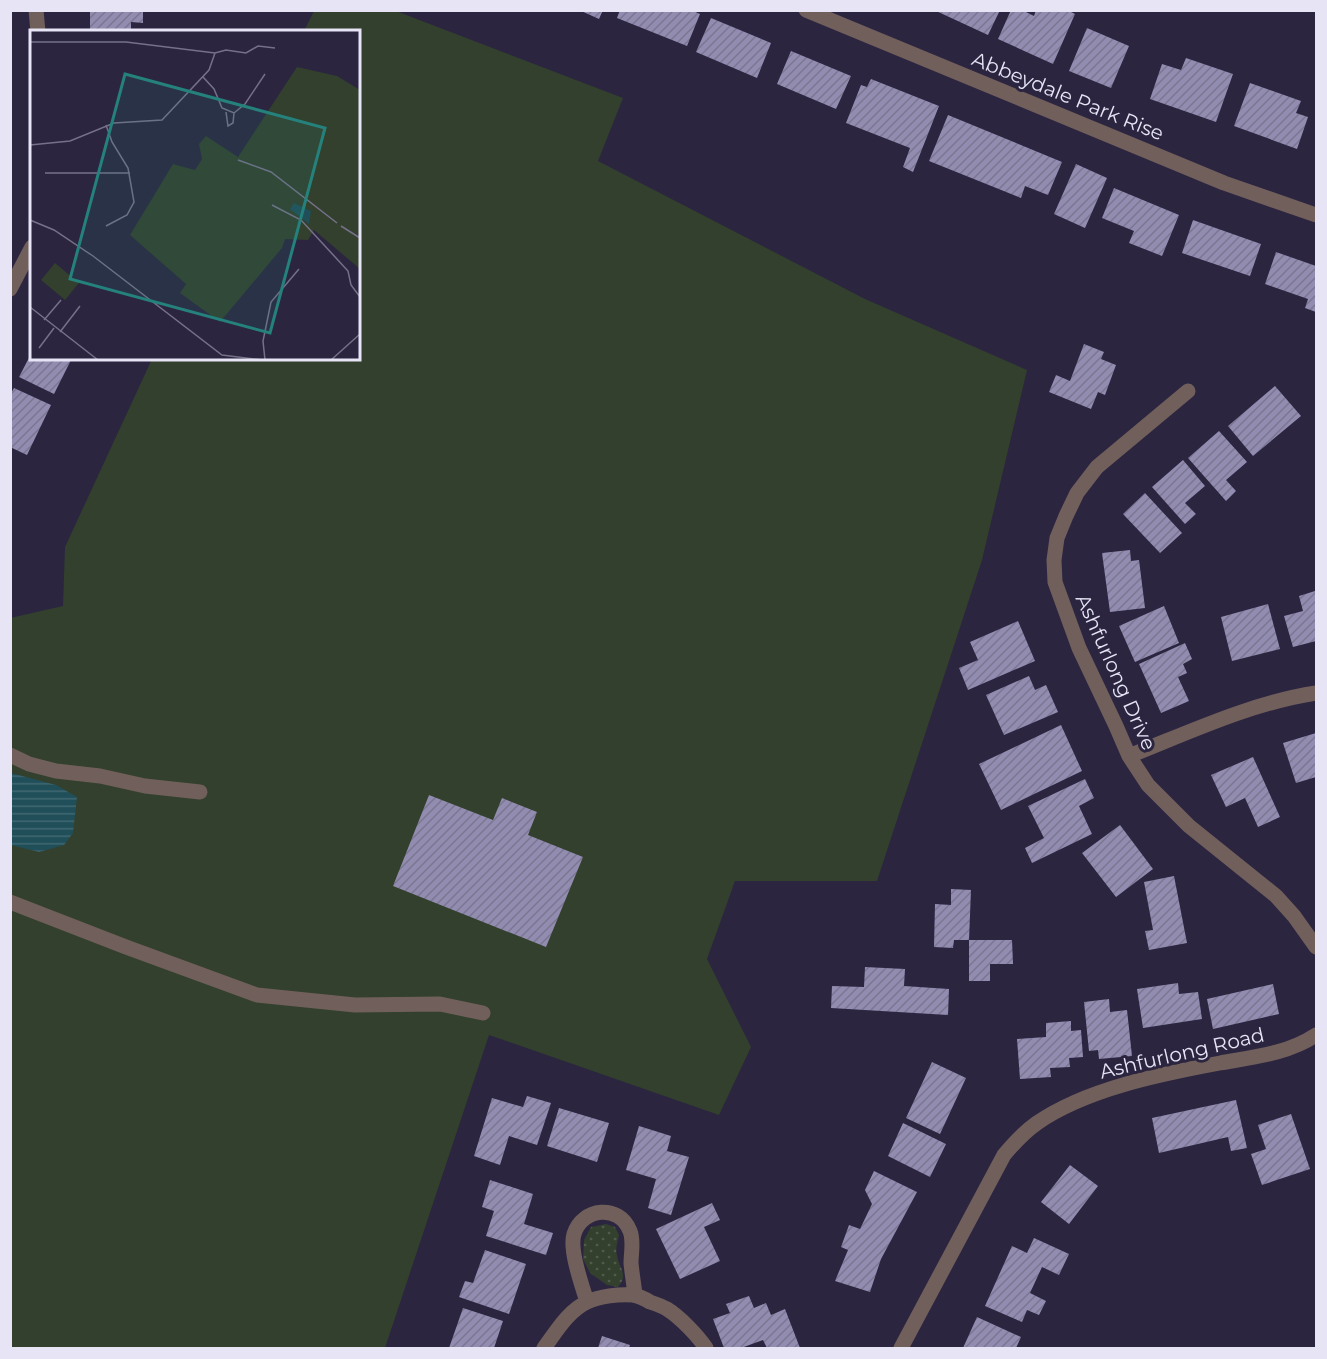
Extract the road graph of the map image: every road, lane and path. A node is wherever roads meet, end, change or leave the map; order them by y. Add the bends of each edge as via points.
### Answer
1 (36, 10) edge
2 (806, 10) edge
3 (38, 30) edge
4 (1317, 215) edge
5 (30, 251) edge
6 (10, 289) edge
7 (1188, 391) dead end
8 (1317, 693) edge
9 (10, 755) edge
10 (1129, 756) junction
11 (200, 792) dead end
12 (10, 902) edge
13 (1317, 947) edge
14 (483, 1013) dead end
15 (1317, 1035) edge
16 (635, 1295) junction
17 (587, 1302) junction
18 (544, 1348) edge
19 (706, 1348) edge
20 (901, 1348) edge

1 - 3 street
2 - 4 street, Abbeydale Park Rise via 1224,183
5 - 6 street
7 - 10 street, Ashfurlong Drive via 1097,467 1077,493 1057,538 1055,582 1062,605
8 - 10 street via 1243,710
9 - 11 street via 56,771
10 - 13 street, Ashfurlong Drive via 1148,785 1189,826 1276,896
12 - 14 street via 257,995 356,1005 440,1004
15 - 20 street, Ashfurlong Road via 1266,1056 1150,1078 1086,1097 1035,1125 1004,1155
16 - 17 street
16 - 17 street via 630,1231 615,1215 602,1211 587,1215 573,1236
16 - 19 street via 667,1309
17 - 18 street via 573,1311

